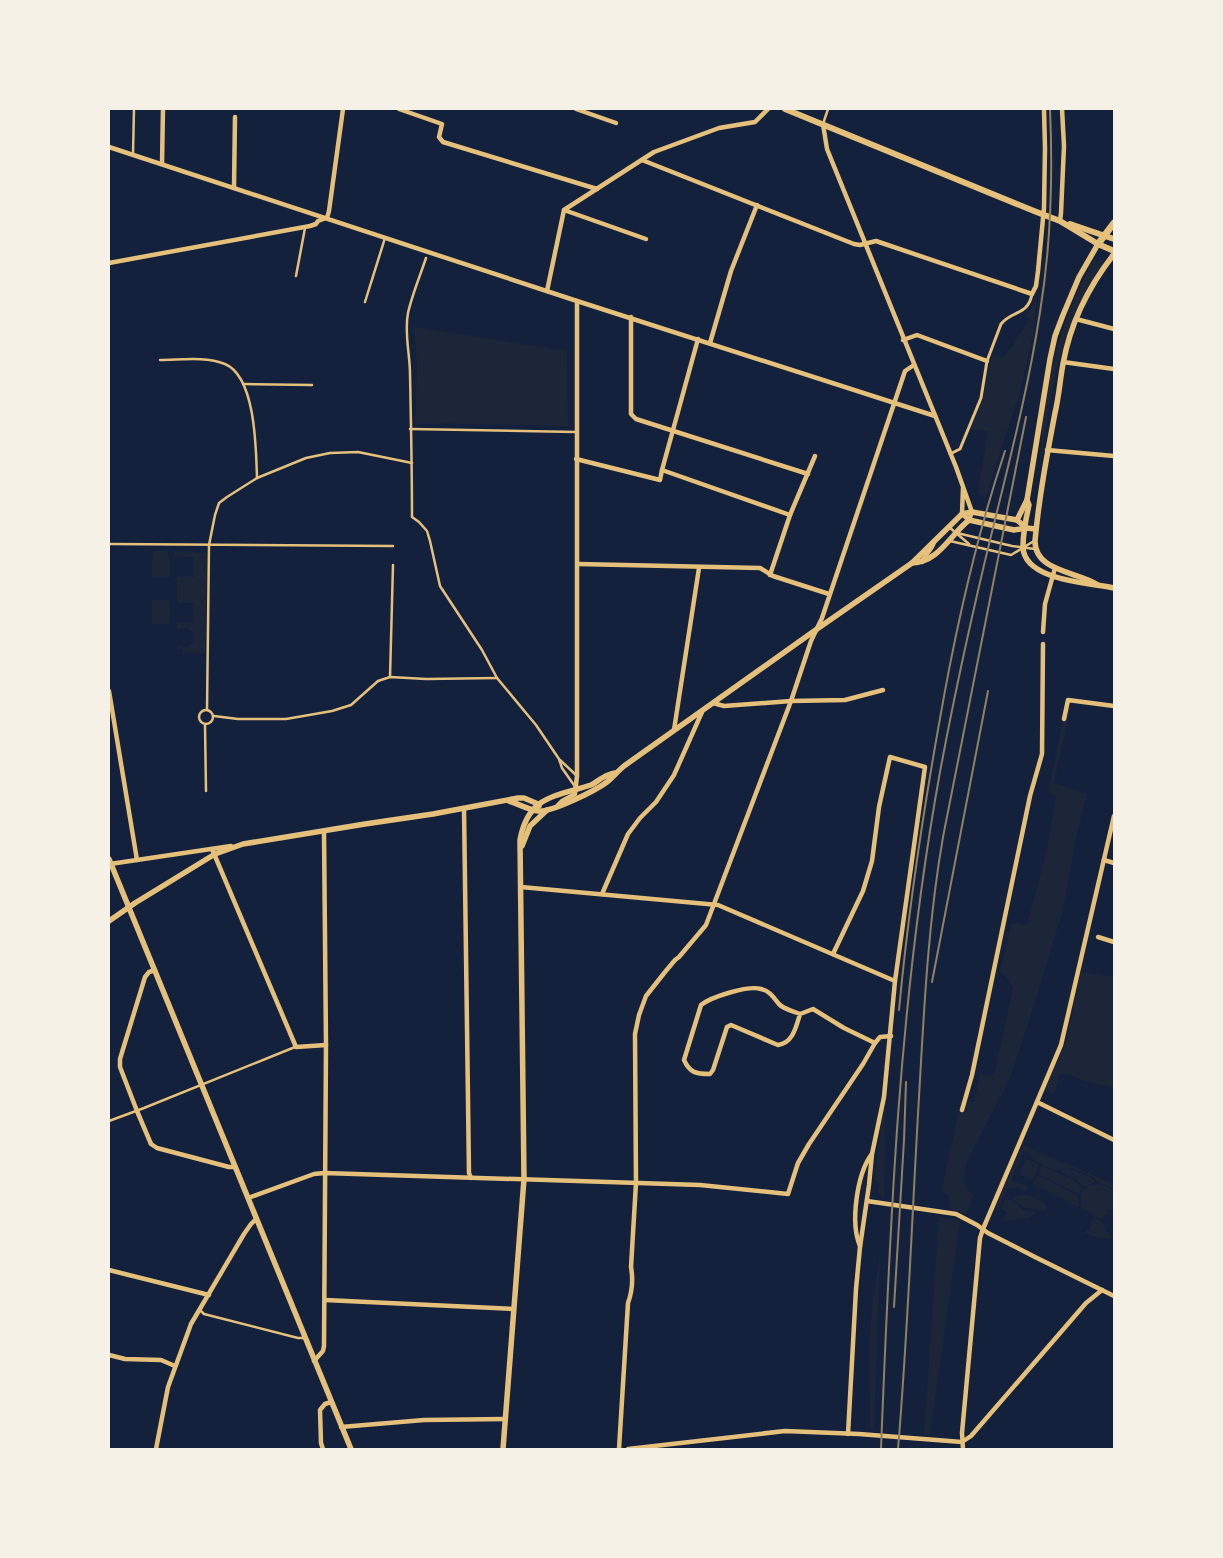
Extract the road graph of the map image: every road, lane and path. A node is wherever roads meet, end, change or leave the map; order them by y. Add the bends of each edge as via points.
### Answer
1 (134, 109) edge
2 (163, 109) edge
3 (343, 109) edge
4 (399, 109) edge
5 (576, 109) edge
6 (768, 109) edge
7 (785, 109) edge
8 (828, 109) edge
9 (1044, 109) edge
10 (1062, 109) edge
11 (235, 117) dead end
12 (616, 123) dead end
13 (823, 124) junction
14 (109, 147) edge
15 (133, 154) junction
16 (642, 160) junction
17 (162, 164) junction
18 (234, 188) junction
19 (597, 189) junction
20 (757, 205) junction
21 (564, 210) junction
22 (1043, 214) junction
23 (327, 218) junction
24 (1060, 221) junction
25 (1114, 223) edge
26 (305, 227) junction
27 (1105, 235) junction
28 (384, 238) junction
29 (646, 239) dead end
30 (1114, 239) edge
31 (865, 243) junction
32 (1098, 244) junction
33 (1114, 253) edge
34 (426, 258) dead end
35 (109, 264) edge
36 (296, 276) dead end
37 (547, 291) junction
38 (1032, 294) junction
39 (577, 301) junction
40 (364, 302) dead end
41 (631, 317) junction
42 (1076, 319) junction
43 (1114, 329) edge
44 (698, 339) junction
45 (904, 340) junction
46 (710, 343) junction
47 (160, 360) dead end
48 (987, 361) junction
49 (1063, 362) junction
50 (914, 365) junction
51 (1114, 369) edge
52 (244, 384) junction
53 (312, 384) dead end
54 (894, 403) junction
55 (935, 416) junction
56 (410, 428) junction
57 (672, 431) junction
58 (576, 432) junction
59 (1047, 450) junction
60 (950, 454) junction
61 (815, 456) dead end
62 (1114, 456) edge
63 (576, 459) junction
64 (412, 462) junction
65 (662, 470) junction
66 (808, 474) junction
67 (257, 478) junction
68 (963, 488) junction
69 (1027, 500) junction
70 (972, 512) junction
71 (962, 514) junction
72 (790, 516) junction
73 (969, 520) junction
74 (1017, 520) junction
75 (948, 527) junction
76 (1026, 528) junction
77 (1036, 529) junction
78 (955, 533) junction
79 (948, 541) junction
80 (1035, 541) junction
81 (934, 542) junction
82 (109, 544) edge
83 (209, 545) junction
84 (970, 545) junction
85 (393, 546) dead end
86 (1023, 548) junction
87 (1035, 550) junction
88 (912, 563) junction
89 (921, 563) junction
90 (578, 564) junction
91 (393, 565) dead end
92 (699, 568) junction
93 (1055, 568) junction
94 (770, 574) junction
95 (1052, 575) junction
96 (1098, 585) junction
97 (1114, 588) edge
98 (829, 594) junction
99 (816, 629) junction
100 (1043, 632) dead end
101 (1043, 644) dead end
102 (390, 677) junction
103 (497, 678) junction
104 (883, 690) dead end
105 (109, 691) edge
106 (791, 701) junction
107 (713, 703) junction
108 (1114, 706) edge
109 (207, 710) junction
110 (702, 712) junction
111 (214, 716) junction
112 (1064, 719) dead end
113 (205, 725) junction
114 (674, 730) junction
115 (559, 759) junction
116 (615, 773) junction
117 (577, 776) junction
118 (576, 789) junction
119 (206, 791) dead end
120 (509, 801) junction
121 (536, 803) junction
122 (558, 805) junction
123 (464, 808) junction
124 (532, 810) junction
125 (544, 811) junction
126 (1114, 816) edge
127 (324, 831) junction
128 (521, 848) junction
129 (213, 851) junction
130 (137, 860) junction
131 (1104, 860) junction
132 (1114, 862) edge
133 (110, 863) edge
134 (521, 887) junction
135 (602, 894) junction
136 (714, 904) junction
137 (129, 908) junction
138 (109, 922) edge
139 (1098, 938) dead end
140 (1114, 942) edge
141 (833, 954) junction
142 (155, 970) junction
143 (895, 981) junction
144 (800, 1014) junction
145 (891, 1036) junction
146 (875, 1043) junction
147 (326, 1045) junction
148 (296, 1047) junction
149 (201, 1085) junction
150 (1037, 1102) junction
151 (962, 1110) dead end
152 (137, 1111) junction
153 (109, 1121) edge
154 (1114, 1140) edge
155 (872, 1154) junction
156 (235, 1167) junction
157 (324, 1173) junction
158 (471, 1178) junction
159 (524, 1179) junction
160 (636, 1183) junction
161 (248, 1198) junction
162 (867, 1201) junction
163 (256, 1219) junction
164 (983, 1229) junction
165 (860, 1247) junction
166 (109, 1270) edge
167 (1102, 1290) junction
168 (209, 1295) junction
169 (1114, 1296) edge
170 (325, 1300) junction
171 (514, 1309) junction
172 (200, 1310) junction
173 (305, 1338) junction
174 (109, 1355) edge
175 (314, 1361) junction
176 (175, 1366) junction
177 (331, 1402) junction
178 (505, 1420) junction
179 (341, 1427) junction
180 (848, 1434) junction
181 (962, 1442) junction
182 (156, 1449) edge
183 (323, 1449) edge
184 (351, 1449) edge
185 (503, 1449) edge
186 (619, 1449) edge
187 (628, 1449) edge
188 (963, 1449) edge

1 - 15 lane
2 - 17 street
3 - 23 street
4 - 19 street via 442,124 439,137 443,142
5 - 12 street
6 - 16 street via 755,122 718,128 654,152
7 - 13 main road
8 - 13 lane
9 - 22 street
10 - 24 street via 1064,146
11 - 18 street
13 - 22 main road
13 - 31 street via 827,149
14 - 15 street
15 - 17 street
16 - 19 street
16 - 20 street
17 - 18 street
18 - 23 street
19 - 21 street
20 - 31 street via 854,244
20 - 46 street via 731,271
21 - 29 street
21 - 37 street
22 - 24 main road
22 - 38 street via 1036,286
23 - 26 street
23 - 28 street
24 - 27 main road
24 - 32 main road
25 - 27 main road
26 - 35 street
26 - 36 lane
27 - 30 main road
27 - 32 main road
28 - 37 street
28 - 40 lane
31 - 38 street via 876,241
31 - 45 street
32 - 33 main road
32 - 69 street via 1079,277 1055,336
33 - 42 street
34 - 56 lane via 406,327
37 - 39 street
38 - 48 street via 1026,308 1001,324
39 - 41 street
39 - 58 street
41 - 44 street
41 - 57 street via 631,414 636,419
42 - 43 street
42 - 49 street
44 - 46 street
44 - 57 street
45 - 48 street via 917,335
45 - 50 street
46 - 54 street
47 - 52 lane via 214,361 226,365
48 - 60 street via 980,398 960,449
49 - 51 street
49 - 59 street
50 - 54 street via 905,371
50 - 55 street
52 - 53 lane
52 - 67 lane via 254,433
54 - 55 street
54 - 98 street
55 - 60 street
56 - 58 lane
56 - 64 lane
57 - 65 street
57 - 66 street
58 - 63 street
59 - 62 street
59 - 77 street
60 - 68 street
61 - 66 street
63 - 65 street via 660,480
63 - 90 street
64 - 67 lane via 358,452 330,453 306,458
64 - 103 lane via 412,516 427,531 440,586
65 - 72 street
66 - 72 street
67 - 83 lane via 219,503
68 - 70 street
68 - 71 street
69 - 74 street
69 - 76 street
70 - 71 street
70 - 73 street
70 - 74 street
71 - 73 street
71 - 75 street
72 - 94 street
73 - 76 street via 1014,530
73 - 78 street
74 - 76 street
75 - 78 lane
75 - 81 street
76 - 77 street
76 - 86 street
77 - 80 street
78 - 79 street
78 - 84 lane
78 - 86 lane
79 - 84 lane
79 - 89 street
80 - 86 lane
80 - 87 street
81 - 88 street
81 - 89 street
82 - 83 lane
83 - 85 lane
83 - 109 lane
84 - 86 lane via 1011,555
86 - 87 lane
86 - 95 street via 1032,565
87 - 93 street via 1041,559
88 - 89 street
88 - 99 street
90 - 92 street
90 - 117 street
91 - 102 lane
92 - 94 street via 760,568
92 - 114 street
93 - 95 street
93 - 96 street
94 - 98 street
95 - 96 street
95 - 100 street
96 - 97 street
98 - 99 street
99 - 106 street
99 - 107 street
101 - 151 street via 1042,754
102 - 103 lane
102 - 111 lane via 378,681 351,705 332,711 286,719
103 - 115 lane via 525,710
104 - 106 street via 845,700
105 - 130 street
106 - 107 street via 724,706
106 - 136 street
107 - 110 street
108 - 112 street via 1068,700
109 - 111 lane
109 - 113 lane via 200,713 199,718
110 - 114 street
110 - 135 street via 674,775 628,834
111 - 113 lane via 212,723
113 - 119 lane
114 - 116 street
115 - 117 lane
115 - 118 lane
116 - 118 street
116 - 122 street via 592,791
117 - 118 street
118 - 121 street
118 - 122 street via 575,794
120 - 121 street via 524,798
120 - 123 street
120 - 124 street
121 - 124 street
121 - 125 street
122 - 125 street
123 - 127 street
123 - 158 street
124 - 125 street
124 - 128 street via 522,827
125 - 128 street via 530,826
126 - 131 street
127 - 129 street
127 - 147 street
128 - 134 street
129 - 130 street
129 - 137 street
129 - 148 street
130 - 133 street
131 - 132 street
131 - 150 street via 1061,1045
133 - 137 street
134 - 135 street
134 - 159 street
135 - 136 street
136 - 141 street
136 - 160 street via 706,925 654,985 639,1015 635,1034
137 - 138 street
137 - 142 street
139 - 140 street
141 - 143 street
141 - 143 street via 863,890 872,861 890,757 925,767
142 - 149 street
142 - 152 street via 145,977 120,1058 120,1067
143 - 145 street
144 - 144 street via 779,1005 773,995 760,988 707,1001 701,1006 684,1060 689,1069 699,1074 710,1074 727,1027 732,1025 778,1045 786,1044
144 - 146 street via 813,1009
145 - 146 street via 880,1037
145 - 155 street via 884,1097
146 - 160 street via 801,1157 788,1194
147 - 148 street
147 - 157 street
148 - 149 lane
149 - 152 lane
149 - 156 street
150 - 154 street
150 - 164 street
152 - 153 lane
152 - 156 street via 151,1144 157,1148
155 - 162 street
155 - 165 street via 866,1163 857,1200 856,1236
156 - 161 street
157 - 158 street
157 - 161 street
157 - 170 street
158 - 159 street
159 - 160 street
159 - 171 street
160 - 186 street
161 - 163 street
162 - 164 street via 956,1214
162 - 165 street
163 - 168 street
163 - 173 street
164 - 167 street
164 - 181 street
165 - 180 street
166 - 168 street
167 - 169 street
167 - 181 street via 1086,1303 971,1436
168 - 172 street
170 - 171 street
170 - 175 street via 324,1346
171 - 178 street
172 - 173 lane via 204,1314
172 - 176 street via 191,1324
173 - 175 street
174 - 176 street via 124,1359 161,1360
175 - 177 street
176 - 182 street
177 - 179 street
177 - 183 street via 320,1410
178 - 179 street via 424,1420
178 - 185 street
179 - 184 street
180 - 181 street
180 - 187 street via 785,1431
181 - 188 street

